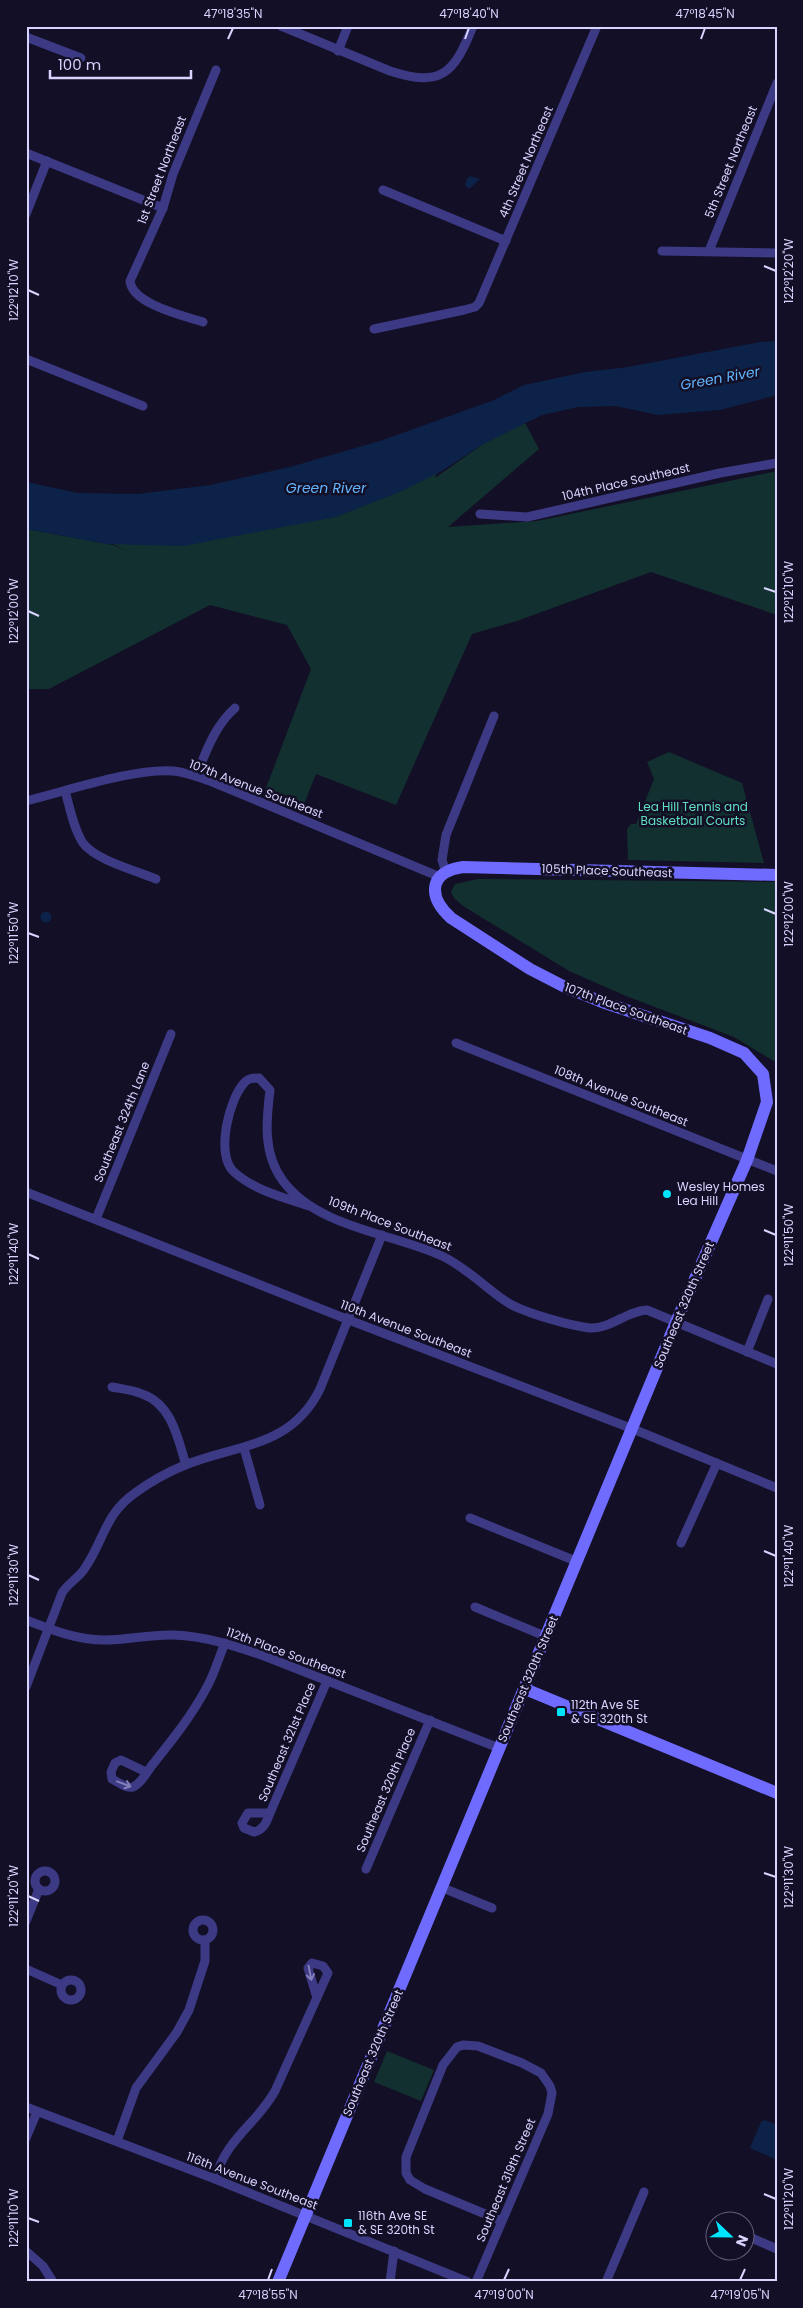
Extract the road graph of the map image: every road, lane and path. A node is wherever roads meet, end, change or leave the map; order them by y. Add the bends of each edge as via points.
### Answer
1 (280, 26) edge
2 (348, 26) edge
3 (473, 26) edge
4 (596, 26) edge
5 (26, 37) edge
6 (338, 51) junction
7 (81, 58) dead end
8 (216, 70) dead end
9 (777, 84) edge
10 (26, 152) edge
11 (48, 161) junction
12 (384, 190) dead end
13 (163, 208) junction
14 (26, 214) edge
15 (506, 241) junction
16 (662, 251) dead end
17 (709, 251) junction
18 (777, 252) edge
19 (203, 322) dead end
20 (374, 329) dead end
21 (26, 359) edge
22 (143, 406) dead end
23 (777, 463) edge
24 (480, 514) dead end
25 (235, 708) dead end
26 (494, 716) dead end
27 (196, 776) junction
28 (65, 791) junction
29 (26, 801) edge
30 (443, 875) junction
31 (777, 875) edge
32 (156, 879) dead end
33 (172, 1034) dead end
34 (456, 1043) dead end
35 (763, 1074) joint
36 (747, 1160) junction
37 (777, 1171) edge
38 (26, 1192) edge
39 (312, 1207) junction
40 (96, 1219) junction
41 (382, 1235) junction
42 (768, 1299) dead end
43 (349, 1320) junction
44 (676, 1322) junction
45 (746, 1352) junction
46 (777, 1364) edge
47 (112, 1387) dead end
48 (633, 1429) junction
49 (244, 1448) junction
50 (717, 1463) junction
51 (186, 1465) junction
52 (777, 1488) edge
53 (260, 1505) dead end
54 (470, 1518) dead end
55 (682, 1543) dead end
56 (578, 1562) junction
57 (475, 1607) dead end
58 (26, 1620) edge
59 (49, 1629) junction
60 (547, 1637) junction
61 (225, 1643) junction
62 (327, 1681) junction
63 (26, 1687) edge
64 (525, 1689) junction
65 (430, 1720) junction
66 (499, 1748) junction
67 (146, 1772) dead end
68 (777, 1792) edge
69 (270, 1813) dead end
70 (366, 1869) dead end
71 (443, 1888) junction
72 (39, 1889) dead end
73 (492, 1908) dead end
74 (26, 1921) edge
75 (205, 1940) dead end
76 (26, 1969) edge
77 (62, 1985) dead end
78 (317, 1998) dead end
79 (26, 2107) edge
80 (37, 2112) junction
81 (26, 2138) edge
82 (117, 2141) junction
83 (215, 2179) junction
84 (644, 2192) dead end
85 (305, 2214) junction
86 (502, 2221) junction
87 (756, 2240) edge
88 (777, 2249) edge
89 (26, 2251) edge
90 (394, 2251) junction
91 (53, 2282) edge
92 (278, 2282) edge
93 (390, 2282) edge
94 (468, 2282) edge
95 (476, 2282) edge
96 (606, 2282) edge

1 - 6 street
2 - 6 street
3 - 6 street via 449,70 427,79 412,78
4 - 15 street, 4th Street Northeast
5 - 7 street
8 - 13 street, 1st Street Northeast via 173,174
9 - 17 street, 5th Street Northeast
10 - 11 street
11 - 13 street
11 - 14 street
12 - 15 street
13 - 19 street, 1st Street Northeast via 132,275 131,286 139,296 154,305
15 - 20 street, 4th Street Northeast via 477,305
16 - 17 street
17 - 18 street
21 - 22 street
23 - 24 street, 104th Place Southeast via 527,517
25 - 27 street via 212,736
26 - 30 street via 446,835
27 - 28 street, 107th Avenue Southeast via 172,771 149,772
27 - 30 street, 107th Avenue Southeast
28 - 29 street, 107th Avenue Southeast
28 - 32 street via 78,832 88,848
30 - 31 street, 105th Place Southeast via 456,868 480,867
30 - 35 street, 107th Place Southeast via 435,890 435,900 441,909 530,969 582,995 736,1049 749,1057
33 - 40 street, Southeast 324th Lane
34 - 36 street, 108th Avenue Southeast
35 - 36 street, Southeast 320th Street via 767,1102
36 - 37 street, 108th Avenue Southeast
36 - 44 street, Southeast 320th Street
38 - 40 street, 110th Avenue Southeast
39 - 39 street, 109th Place Southeast via 284,1182 270,1157 266,1121 270,1090 259,1078 252,1078 245,1082 237,1095 228,1121 224,1148 228,1163 234,1172 262,1190
39 - 41 street, 109th Place Southeast
40 - 43 street, 110th Avenue Southeast
41 - 43 street
41 - 44 street, 109th Place Southeast via 418,1246 462,1266 510,1304 530,1312 592,1328 611,1324 641,1310
42 - 45 street
43 - 48 street, 110th Avenue Southeast
43 - 49 street via 308,1410 284,1430
44 - 45 street, 109th Place Southeast
44 - 48 street, Southeast 320th Street
45 - 46 street, 109th Place Southeast
47 - 51 street via 143,1394 160,1406 171,1419
48 - 50 street, 110th Avenue Southeast
48 - 56 street, Southeast 320th Street
49 - 51 street
49 - 53 street
50 - 52 street, 110th Avenue Southeast
50 - 55 street
51 - 59 street via 143,1487 114,1511 85,1568 62,1594
54 - 56 street
56 - 60 street, Southeast 320th Street
57 - 60 street
58 - 59 street, 112th Place Southeast
59 - 61 street, 112th Place Southeast via 88,1639 173,1635
59 - 63 street
60 - 64 street, Southeast 320th Street
61 - 62 street, 112th Place Southeast
61 - 67 street via 197,1705
62 - 65 street, 112th Place Southeast
62 - 69 street, Southeast 321st Place
64 - 66 street, Southeast 320th Street
64 - 68 street
65 - 66 street, 112th Place Southeast
65 - 70 street, Southeast 320th Place
66 - 71 street, Southeast 320th Street
71 - 73 street
71 - 85 street, Southeast 320th Street
72 - 74 street
75 - 82 street via 205,1961 190,2010 136,2088
76 - 77 street
78 - 83 street via 276,2091 231,2144
79 - 80 street, 116th Avenue Southeast
80 - 81 street
80 - 82 street, 116th Avenue Southeast
82 - 83 street, 116th Avenue Southeast
83 - 85 street, 116th Avenue Southeast
84 - 96 street
85 - 90 street, 116th Avenue Southeast
85 - 92 street, Southeast 320th Street
86 - 86 street, Southeast 319th Street via 548,2114 552,2099 550,2086 541,2073 522,2063 478,2046 463,2045 456,2047 443,2065 404,2163 407,2175 425,2189
86 - 95 street, Southeast 319th Street
87 - 88 street
89 - 91 street via 43,2266
90 - 93 street
90 - 94 street, 116th Avenue Southeast

